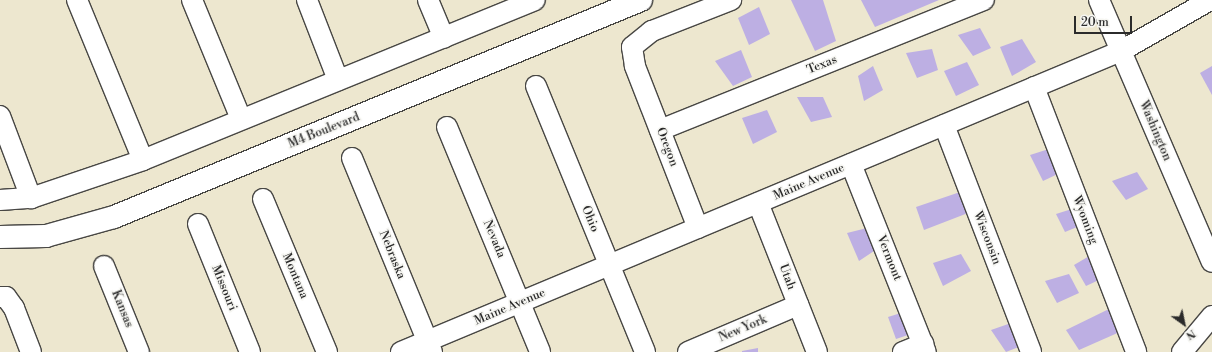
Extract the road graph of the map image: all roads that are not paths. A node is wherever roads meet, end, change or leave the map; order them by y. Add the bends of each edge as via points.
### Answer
1 (77, 0) edge
2 (192, 0) edge
3 (307, 0) edge
4 (428, 0) edge
5 (535, 0) edge
6 (641, 0) edge
7 (731, 0) edge
8 (984, 0) edge
9 (1099, 0) edge
10 (1210, 0) edge
11 (1186, 6) edge
12 (444, 38) junction
13 (1121, 51) junction
14 (338, 80) junction
15 (536, 86) dead end
16 (1034, 87) junction
17 (0, 116) edge
18 (241, 119) junction
19 (944, 125) junction
20 (447, 127) dead end
21 (660, 130) junction
22 (352, 158) dead end
23 (143, 160) junction
24 (851, 164) junction
25 (31, 198) junction
26 (0, 200) edge
27 (263, 200) dead end
28 (758, 203) junction
29 (198, 224) dead end
30 (698, 228) junction
31 (0, 237) edge
32 (1212, 262) edge
33 (608, 265) junction
34 (104, 266) dead end
35 (7, 302) edge
36 (520, 302) junction
37 (798, 306) junction
38 (1212, 316) edge
39 (430, 346) edge
40 (924, 348) edge
41 (31, 352) edge
42 (139, 352) edge
43 (250, 352) edge
44 (327, 352) edge
45 (401, 352) edge
46 (540, 352) edge
47 (645, 352) edge
48 (688, 352) edge
49 (816, 352) edge
50 (903, 352) edge
51 (1031, 352) edge
52 (1136, 352) edge
53 (1182, 352) edge

1 - 23 street
2 - 18 street
3 - 14 street
4 - 12 street
5 - 12 street
6 - 31 street, M4 Boulevard via 114,217 46,236
7 - 21 street, Oregon via 652,31 632,47 635,66
8 - 21 street, Texas
9 - 13 street, Washington
10 - 11 street, Maine Avenue
11 - 13 street, Maine Avenue
12 - 14 street
13 - 16 street, Maine Avenue
13 - 32 street, Washington
14 - 18 street
15 - 33 street, Ohio
16 - 19 street, Maine Avenue
16 - 52 street, Wyoming
17 - 25 street
18 - 23 street
19 - 24 street, Maine Avenue
19 - 51 street, Wisconsin
20 - 36 street, Nevada
21 - 30 street, Oregon
22 - 39 street, Nebraska
23 - 25 street
24 - 28 street, Maine Avenue
24 - 40 street, Vermont
25 - 26 street
27 - 44 street, Montana
28 - 30 street, Maine Avenue
28 - 37 street, Utah
29 - 43 street, Missouri
30 - 33 street, Maine Avenue
33 - 36 street, Maine Avenue
33 - 47 street, Ohio
34 - 42 street, Kansas
35 - 41 street
36 - 39 street, Maine Avenue
36 - 46 street, Nevada
37 - 48 street, New York
37 - 49 street, Utah
38 - 53 street
39 - 45 street, Maine Avenue
40 - 50 street

